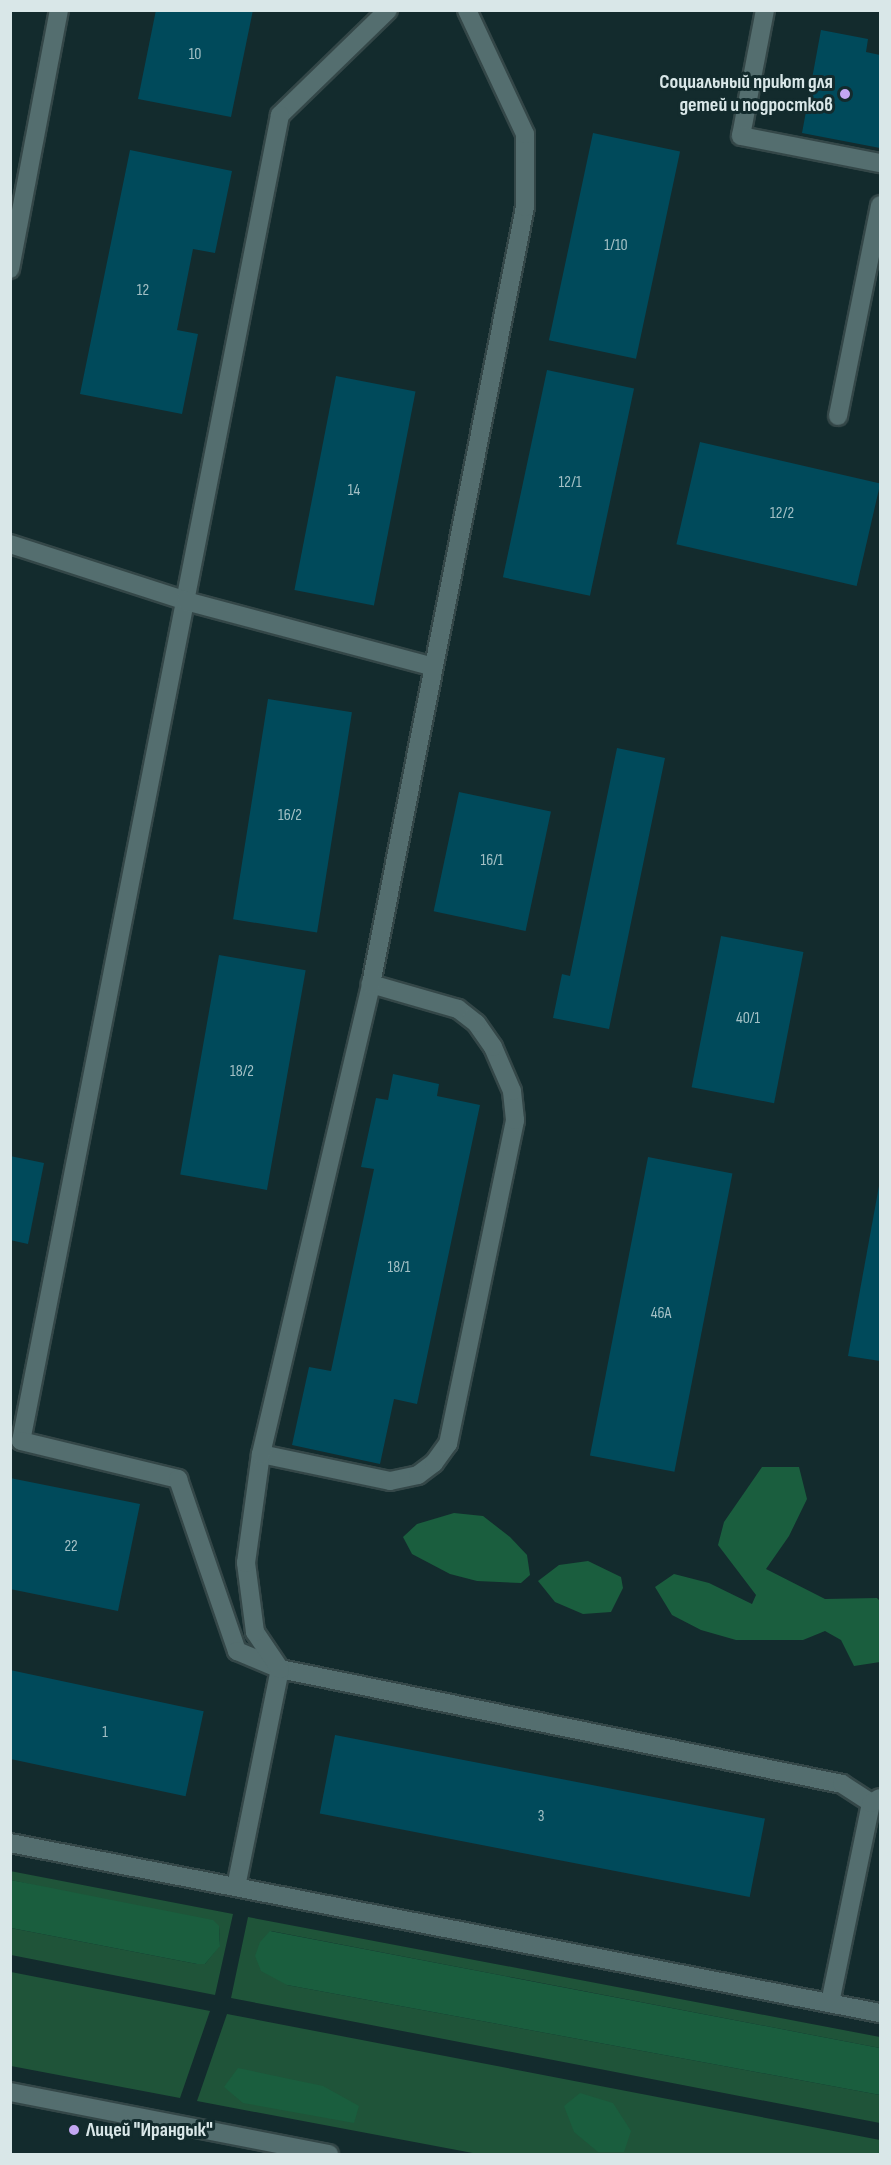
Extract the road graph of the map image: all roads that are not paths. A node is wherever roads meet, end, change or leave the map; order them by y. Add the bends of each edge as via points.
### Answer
1 (59, 10) edge
2 (388, 10) edge
3 (467, 10) edge
4 (765, 10) edge
5 (880, 163) edge
6 (880, 205) edge
7 (10, 269) edge
8 (838, 416) dead end
9 (10, 544) edge
10 (186, 601) junction
11 (431, 666) junction
12 (371, 984) junction
13 (261, 1454) junction
14 (280, 1669) junction
15 (876, 1800) edge
16 (10, 1843) edge
17 (236, 1887) junction
18 (830, 2003) junction
19 (880, 2013) edge
20 (10, 2092) edge
21 (328, 2154) edge

1 - 7 main road
2 - 10 main road via 280,115
3 - 11 main road via 525,134 525,207
4 - 5 main road via 741,136
6 - 8 main road
9 - 10 main road
10 - 11 main road
10 - 14 main road via 21,1441 178,1479 237,1651
11 - 12 main road
12 - 13 main road
12 - 13 main road via 458,1009 476,1023 493,1047 512,1090 515,1120 448,1444 434,1463 418,1475 390,1481
13 - 14 main road via 246,1563 255,1632
14 - 15 main road via 842,1784
14 - 17 main road
15 - 18 main road
16 - 17 main road
17 - 18 main road
18 - 19 main road
20 - 21 main road

